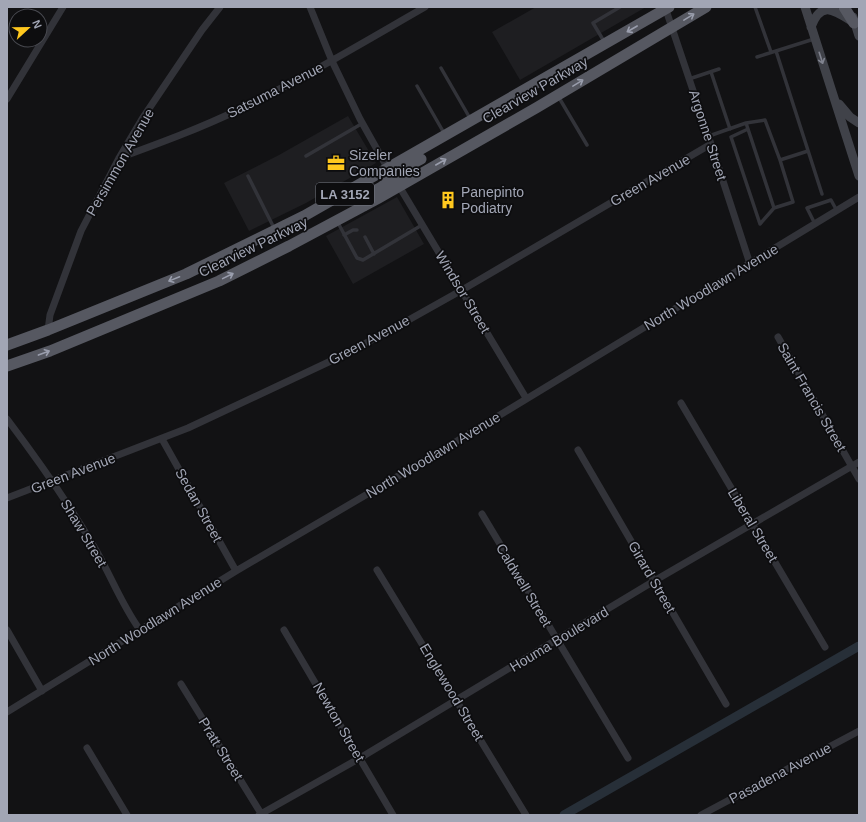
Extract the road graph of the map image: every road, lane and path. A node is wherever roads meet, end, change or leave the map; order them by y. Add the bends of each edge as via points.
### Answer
1 (63, 7) edge
2 (220, 7) edge
3 (310, 7) edge
4 (425, 7) edge
5 (620, 7) edge
6 (706, 7) edge
7 (755, 7) edge
8 (805, 7) edge
9 (844, 7) edge
10 (850, 7) edge
11 (667, 8) edge
12 (854, 23) junction
13 (811, 27) junction
14 (672, 28) junction
15 (859, 36) edge
16 (815, 39) junction
17 (605, 44) junction
18 (773, 52) junction
19 (757, 57) dead end
20 (332, 61) junction
21 (441, 68) dead end
22 (719, 69) dead end
23 (711, 72) junction
24 (689, 79) junction
25 (417, 86) dead end
26 (558, 95) junction
27 (7, 99) edge
28 (835, 100) junction
29 (471, 121) junction
30 (363, 123) junction
31 (746, 123) junction
32 (859, 123) edge
33 (730, 128) junction
34 (748, 129) junction
35 (446, 136) junction
36 (708, 136) junction
37 (711, 144) junction
38 (587, 145) dead end
39 (423, 149) junction
40 (808, 151) junction
41 (306, 156) dead end
42 (119, 158) junction
43 (780, 160) junction
44 (388, 169) junction
45 (248, 176) dead end
46 (859, 176) edge
47 (399, 186) junction
48 (822, 194) dead end
49 (859, 197) edge
50 (364, 206) junction
51 (774, 208) junction
52 (837, 211) junction
53 (337, 221) junction
54 (815, 224) junction
55 (422, 225) junction
56 (357, 230) dead end
57 (276, 231) junction
58 (344, 235) junction
59 (365, 237) dead end
60 (374, 254) junction
61 (750, 264) junction
62 (462, 290) junction
63 (48, 330) junction
64 (32, 336) junction
65 (778, 337) dead end
66 (7, 345) edge
67 (7, 353) edge
68 (7, 366) edge
69 (526, 398) junction
70 (681, 402) dead end
71 (7, 419) edge
72 (162, 439) junction
73 (578, 450) dead end
74 (859, 462) edge
75 (852, 466) junction
76 (859, 479) edge
77 (52, 480) junction
78 (7, 498) edge
79 (482, 514) dead end
80 (752, 524) junction
81 (377, 570) dead end
82 (236, 571) junction
83 (654, 581) junction
84 (7, 630) edge
85 (140, 630) junction
86 (284, 630) dead end
87 (557, 640) junction
88 (825, 647) dead end
89 (181, 684) dead end
90 (42, 690) junction
91 (456, 700) junction
92 (726, 704) dead end
93 (7, 712) edge
94 (859, 731) edge
95 (87, 748) dead end
96 (360, 758) junction
97 (628, 758) dead end
98 (127, 815) edge
99 (261, 815) edge
100 (393, 815) edge
101 (526, 815) edge
102 (701, 815) edge

1 - 27 street
2 - 42 street, Persimmon Avenue via 142,119
3 - 20 street
4 - 20 street, Satsuma Avenue
5 - 17 lane via 593,24
14 -> 6 highway, Clearview Parkway / LA 3152
7 - 18 lane
8 - 13 main road
9 - 12 highway
10 - 12 main road
11 - 14 street, Argonne Street
11 -> 17 highway, Clearview Parkway / LA 3152
12 - 13 main road via 833,9 825,9 818,11
12 - 15 main road
13 - 16 main road
14 - 24 street, Argonne Street
26 -> 14 highway, Clearview Parkway / LA 3152
16 - 18 lane
16 -> 28 main road
17 - 29 highway, Clearview Parkway / LA 3152
18 - 19 lane
18 - 40 lane
20 - 30 street
20 - 42 street, Satsuma Avenue via 200,127
21 - 29 lane
22 - 23 lane
23 - 24 lane
23 - 33 lane
24 - 36 street, Argonne Street
25 - 35 lane
26 - 38 lane
47 -> 26 highway, Clearview Parkway / LA 3152
28 - 32 main road
28 - 46 main road
29 - 35 highway, Clearview Parkway / LA 3152
30 - 41 lane
30 - 44 street
31 - 33 lane
31 - 34 lane
31 - 43 lane via 765,120
33 - 36 lane
34 - 51 lane
34 - 51 lane via 731,137 760,224
35 - 39 highway, Clearview Parkway / LA 3152
36 - 37 street, Argonne Street
37 - 61 street, Argonne Street
37 - 62 street, Green Avenue
39 - 44 highway, Clearview Parkway / LA 3152
39 - 47 highway via 421,158 398,175
40 - 43 lane
40 - 48 lane
42 - 63 street, Persimmon Avenue via 80,231 50,315
43 - 51 lane via 793,202
44 - 50 highway via 390,180 366,195
44 - 57 highway, Clearview Parkway / LA 3152
45 - 57 lane
47 - 50 highway, Clearview Parkway / LA 3152
47 - 55 street, Windsor Street
49 - 52 street, North Woodlawn Avenue
50 - 53 highway, Clearview Parkway / LA 3152
52 - 54 street, North Woodlawn Avenue
52 - 54 lane via 831,200 807,208
53 - 58 lane
68 -> 53 highway, Clearview Parkway / LA 3152 via 58,348 219,281
54 - 61 street, North Woodlawn Avenue
55 - 60 lane
55 - 62 street, Windsor Street
56 - 58 lane
57 -> 63 highway, Clearview Parkway / LA 3152 via 186,274
58 - 60 lane via 357,258 363,260
59 - 60 lane
61 - 69 street, North Woodlawn Avenue
62 - 69 street, Windsor Street
62 - 72 street, Green Avenue via 335,359
63 - 64 highway, Clearview Parkway / LA 3152
64 - 66 highway, Clearview Parkway / LA 3152
64 - 67 highway
65 - 75 street, Saint Francis Street
69 - 82 street, North Woodlawn Avenue
70 - 80 street, Liberal Street
71 - 77 street, Shaw Street
72 - 77 street, Green Avenue
72 - 82 street, Sedan Street
73 - 83 street, Girard Street
74 - 75 street, Houma Boulevard
75 - 76 street, Saint Francis Street
75 - 80 street, Houma Boulevard
77 - 78 street, Green Avenue
77 - 85 street, Shaw Street via 94,546
79 - 87 street, Caldwell Street
80 - 83 street, Houma Boulevard
80 - 88 street, Liberal Street
81 - 91 street, Englewood Street
82 - 85 street, North Woodlawn Avenue
83 - 87 street, Houma Boulevard
83 - 92 street, Girard Street
84 - 90 street
85 - 90 street, North Woodlawn Avenue
86 - 96 street, Newton Street
87 - 91 street, Houma Boulevard
87 - 97 street, Caldwell Street
89 - 99 street, Pratt Street
90 - 93 street, North Woodlawn Avenue
91 - 96 street, Houma Boulevard
91 - 101 street, Englewood Street
94 - 102 street, Pasadena Avenue
95 - 98 street
96 - 99 street, Houma Boulevard
96 - 100 street, Newton Street

